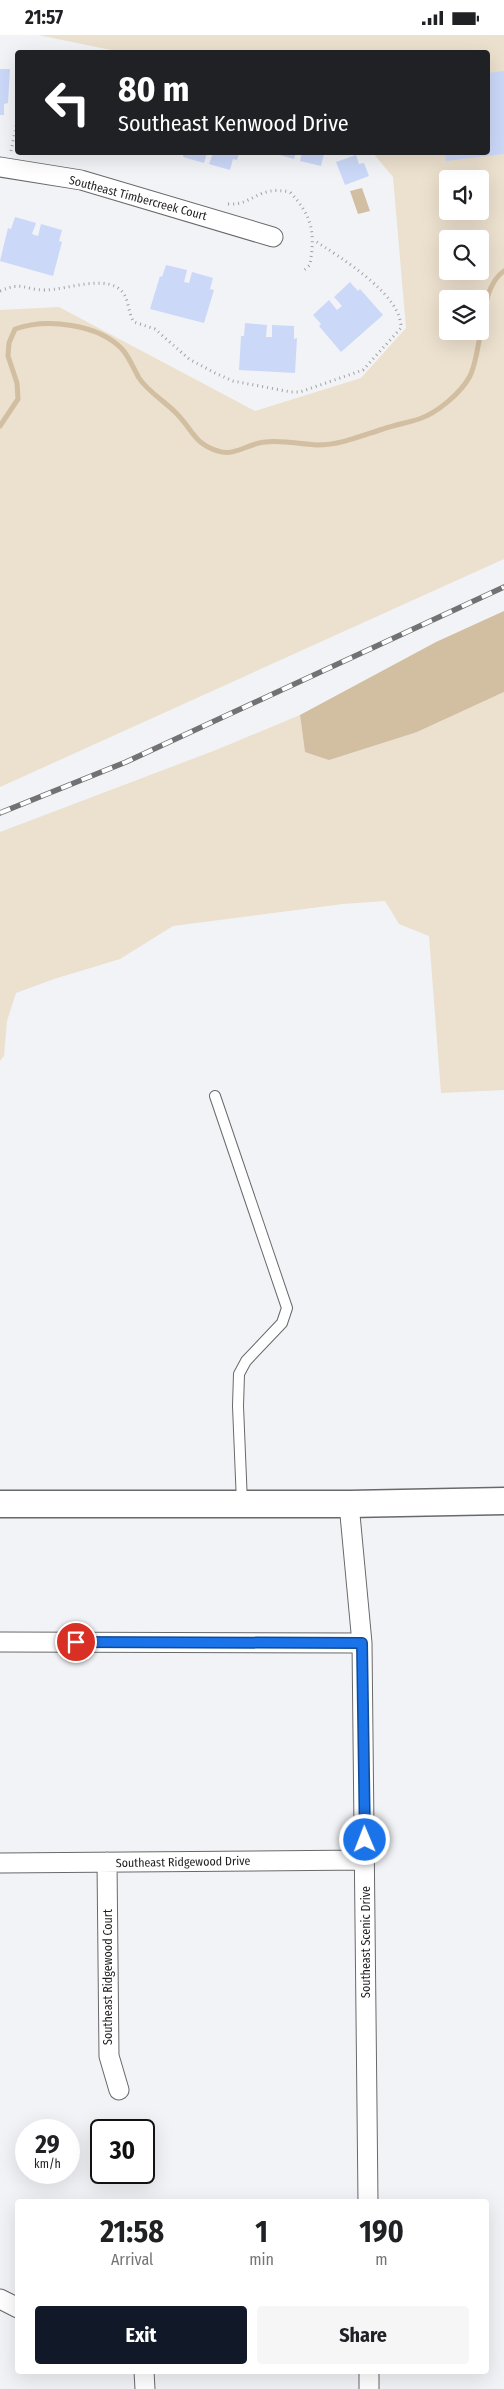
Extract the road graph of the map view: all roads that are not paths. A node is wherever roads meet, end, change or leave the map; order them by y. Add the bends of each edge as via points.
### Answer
1 (0, 167) edge
2 (274, 237) dead end
3 (215, 1096) dead end
4 (504, 1501) edge
5 (0, 1504) edge
6 (242, 1504) junction
7 (349, 1504) junction
8 (0, 1642) edge
9 (362, 1643) junction
10 (366, 1860) junction
11 (107, 1862) junction
12 (0, 1863) edge
13 (119, 2090) dead end
14 (368, 2199) edge
15 (0, 2299) edge
16 (15, 2306) edge
17 (144, 2374) edge
18 (369, 2374) edge
19 (145, 2389) edge
20 (369, 2389) edge

1 - 2 street, Southeast Timbercreek Court via 81,180
3 - 6 lane via 287,1309 282,1323 246,1361 239,1374
4 - 7 main road
5 - 6 main road
6 - 7 main road
7 - 9 street, Southeast Scenic Drive
8 - 9 street
9 - 10 street, Southeast Scenic Drive
10 - 11 street, Southeast Ridgewood Drive
10 - 14 street, Southeast Scenic Drive
11 - 12 street, Southeast Ridgewood Drive
11 - 13 street, Southeast Ridgewood Court via 109,2056
15 - 16 street
17 - 19 street
18 - 20 street

